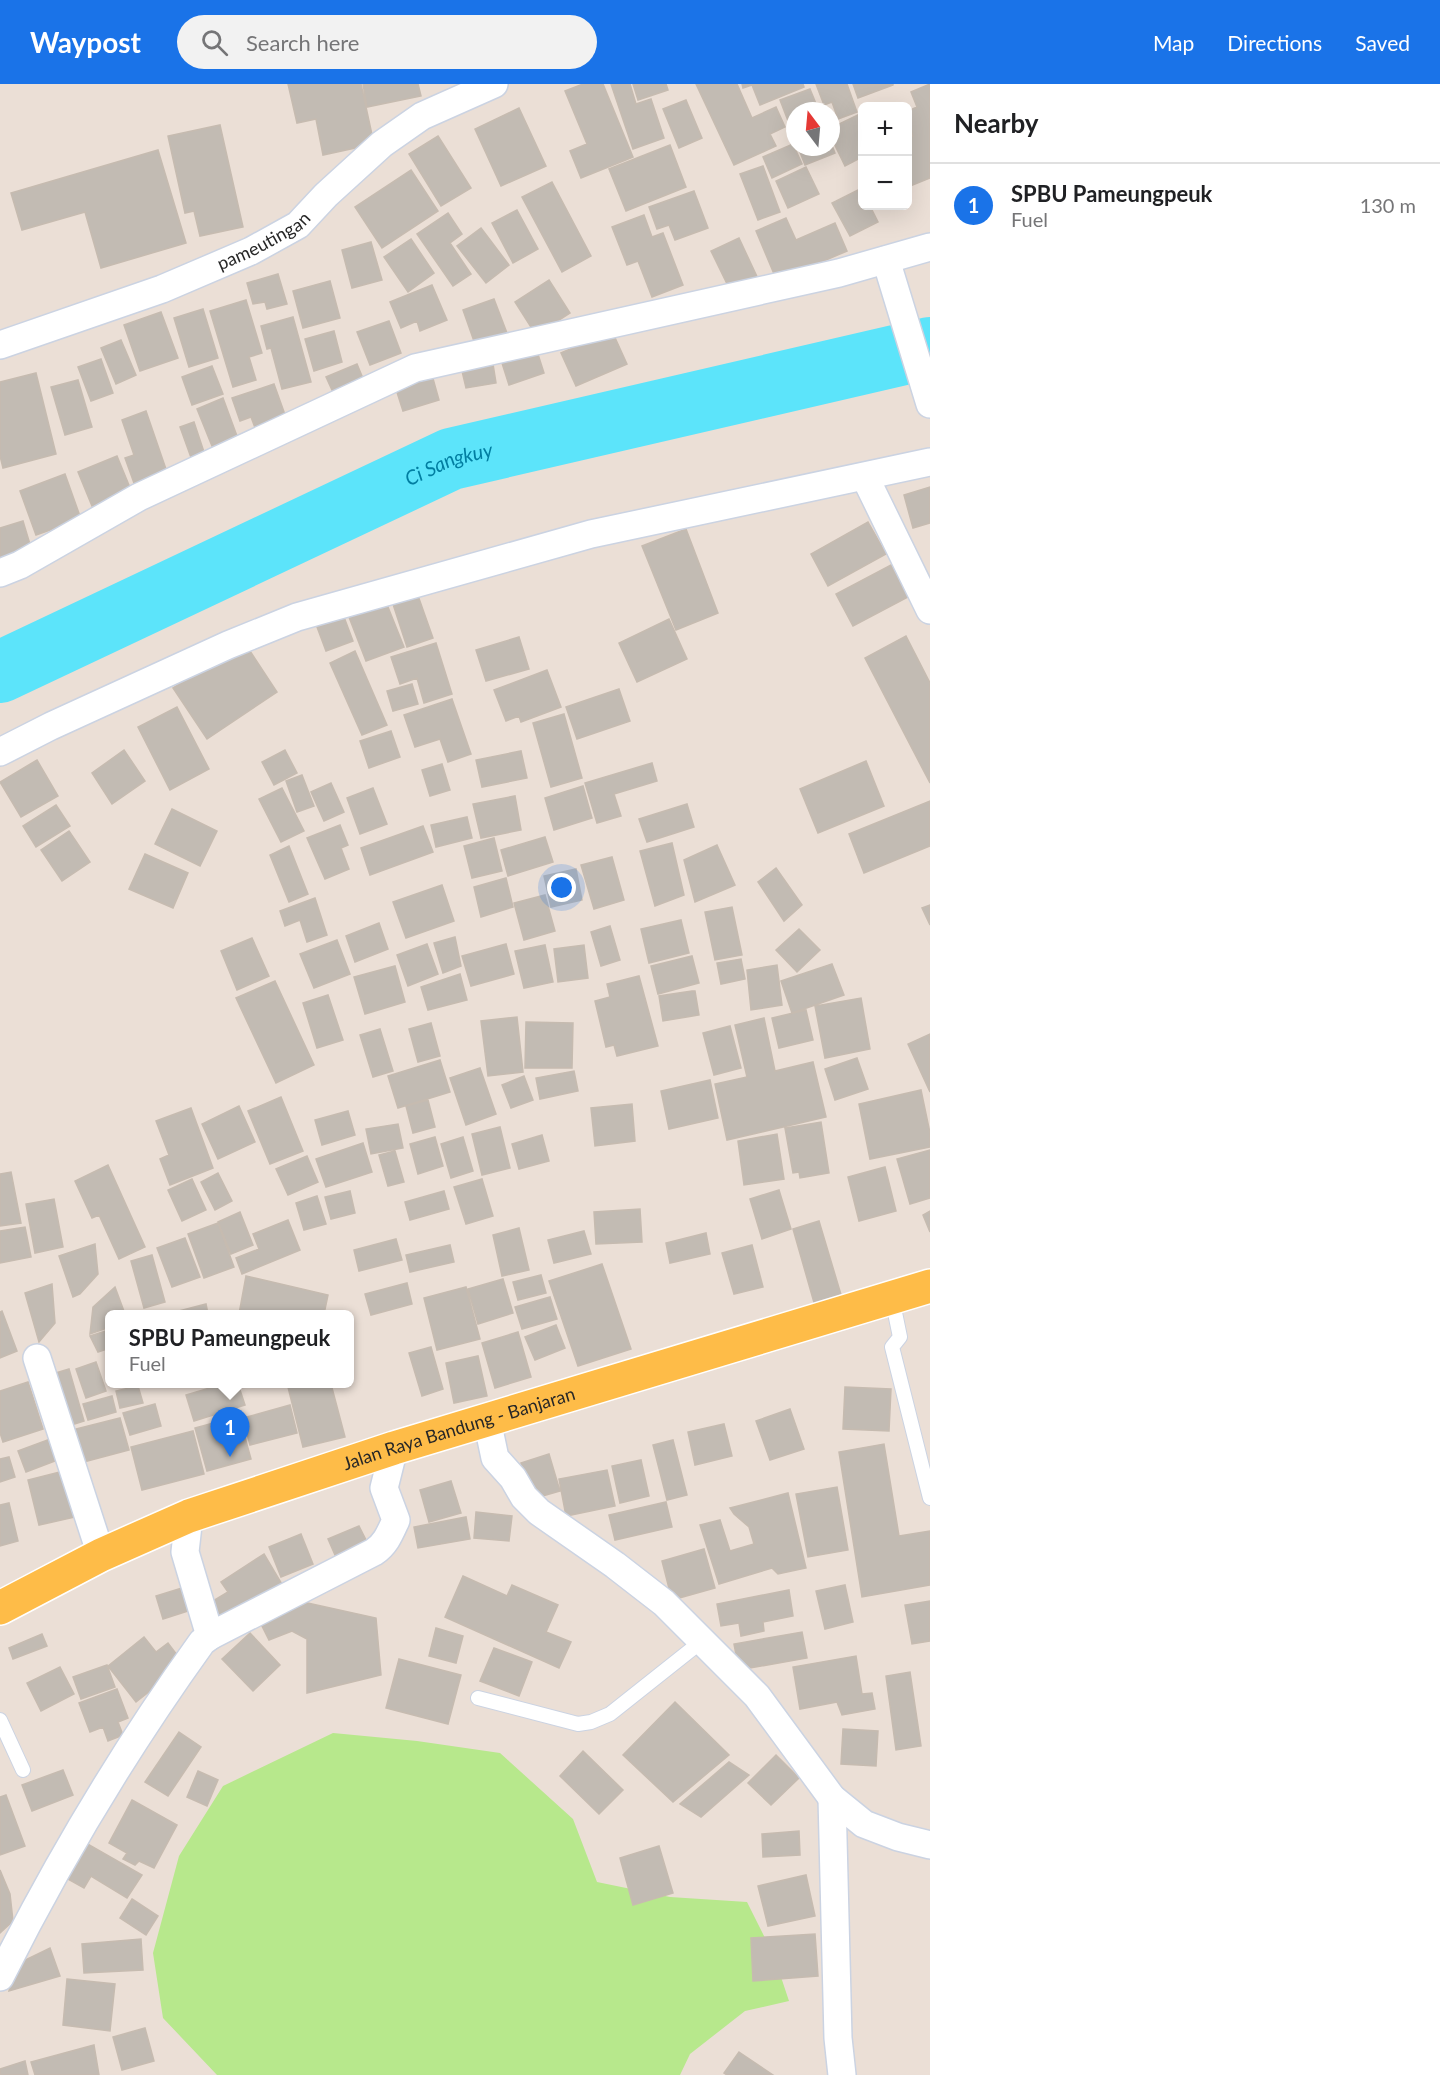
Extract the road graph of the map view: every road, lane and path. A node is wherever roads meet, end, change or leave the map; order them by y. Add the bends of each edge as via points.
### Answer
1 (495, 84) edge
2 (930, 247) edge
3 (888, 268) junction
4 (0, 345) edge
5 (930, 404) edge
6 (930, 462) edge
7 (865, 477) junction
8 (0, 573) edge
9 (930, 610) edge
10 (0, 752) edge
11 (930, 1286) edge
12 (892, 1298) junction
13 (37, 1358) dead end
14 (487, 1420) junction
15 (394, 1448) junction
16 (930, 1498) edge
17 (189, 1516) junction
18 (101, 1555) junction
19 (0, 1608) edge
20 (210, 1636) junction
21 (702, 1641) junction
22 (478, 1698) dead end
23 (0, 1720) edge
24 (23, 1770) dead end
25 (832, 1798) junction
26 (930, 1845) edge
27 (0, 1977) edge
28 (842, 2075) edge

1 - 4 street, pameutingan via 422,116 382,144 298,225 251,250 162,289
2 - 3 street
3 - 5 street
3 - 8 street via 816,278 415,368 140,497 20,566
6 - 7 street
7 - 9 street
7 - 10 street via 591,534 297,617
11 - 12 main road, Jalan Raya Bandung - Banjaran
12 - 14 main road, Jalan Raya Bandung - Banjaran
12 - 16 lane via 900,1337 892,1347
13 - 18 street
14 - 15 main road, Jalan Raya Bandung - Banjaran
14 - 21 street via 495,1458 524,1497 664,1603
15 - 17 main road, Jalan Raya Bandung - Banjaran
15 - 20 street via 384,1488 396,1520 382,1546
17 - 18 main road, Jalan Raya Bandung - Banjaran
17 - 20 street via 185,1552
18 - 19 main road, Jalan Raya Bandung - Banjaran
20 - 27 street via 115,1769 56,1867
21 - 22 lane via 610,1714 591,1722 578,1724
21 - 25 street via 757,1696
23 - 24 lane
25 - 26 street via 864,1824
25 - 28 street

